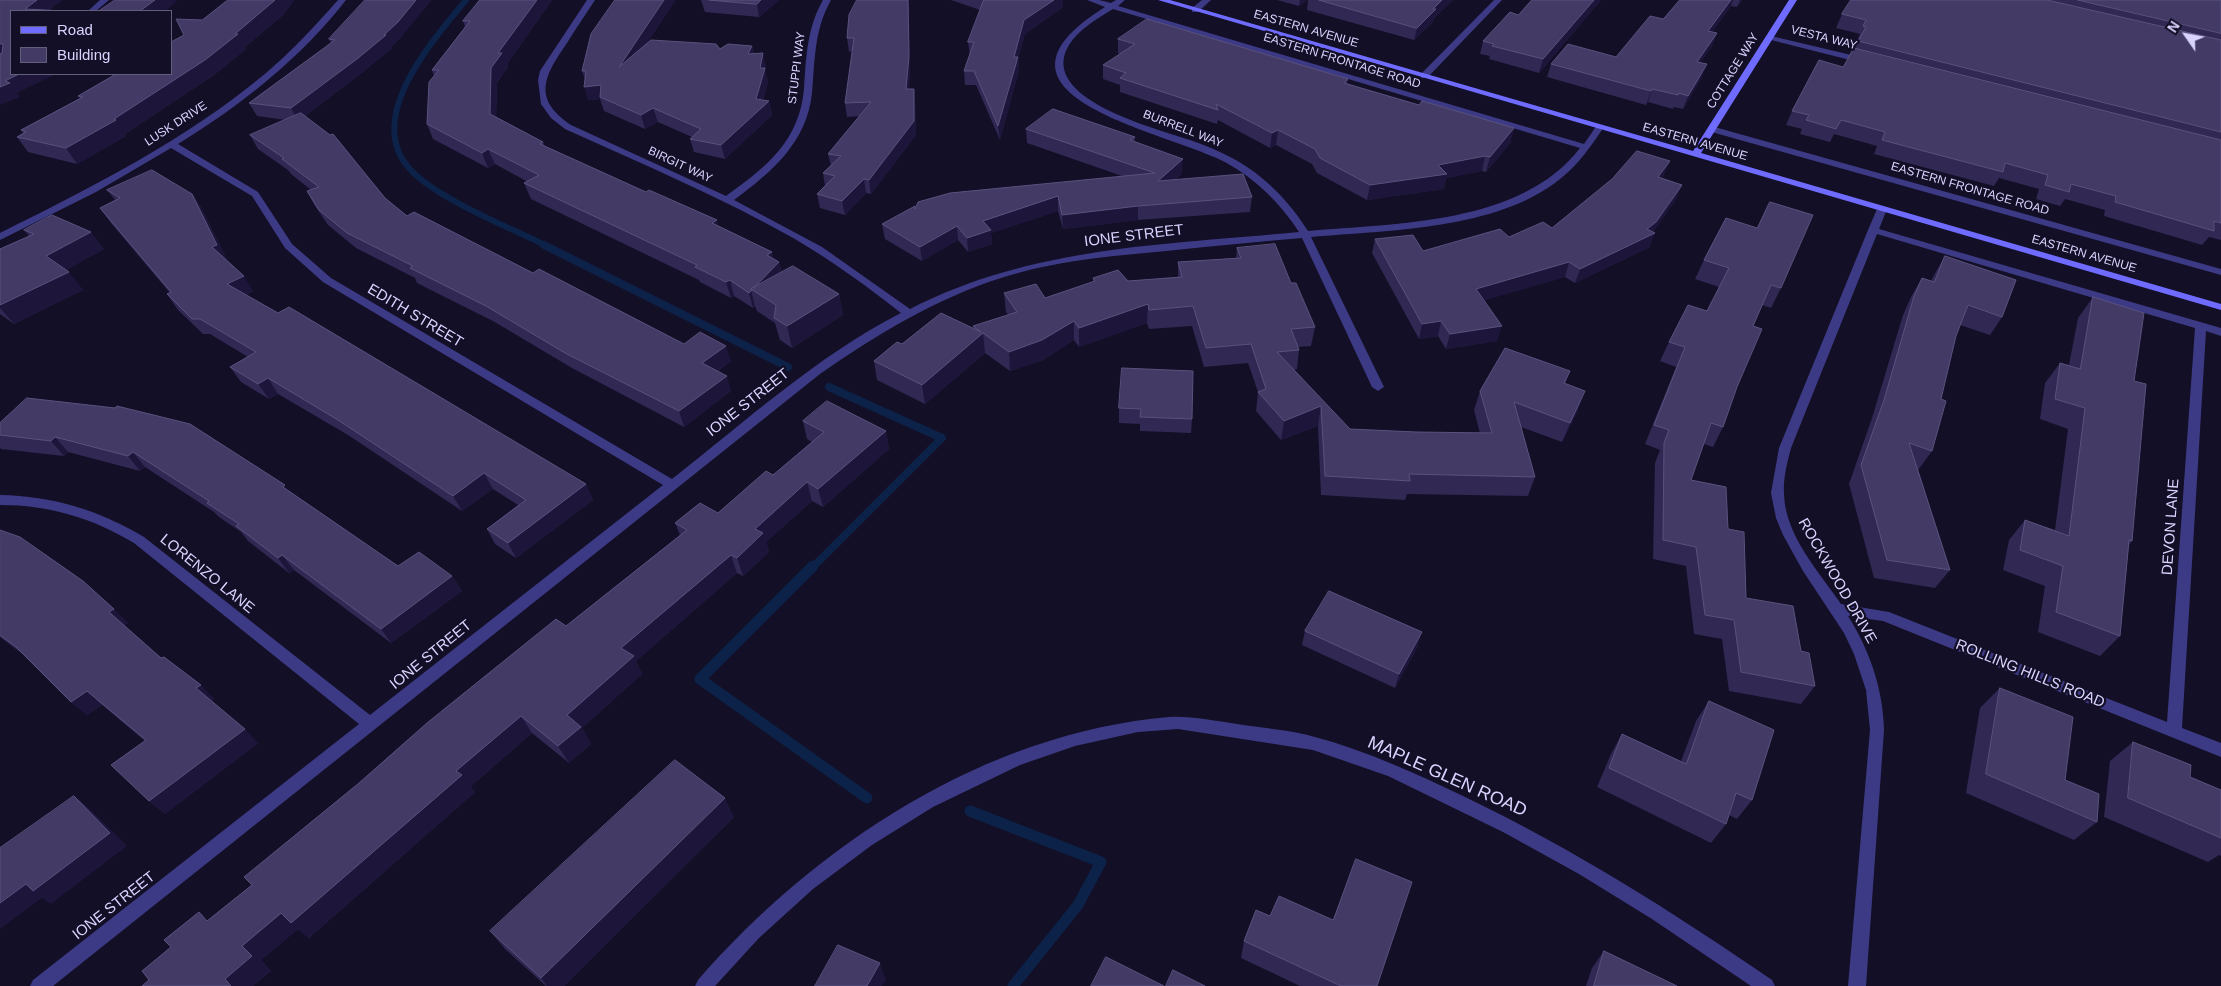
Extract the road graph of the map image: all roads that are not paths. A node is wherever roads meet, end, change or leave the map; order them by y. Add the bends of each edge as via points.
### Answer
1 (105, 0) edge
2 (342, 0) edge
3 (591, 0) edge
4 (827, 0) edge
5 (1091, 0) edge
6 (1121, 0) edge
7 (1162, 0) edge
8 (1208, 0) edge
9 (1498, 0) edge
10 (1793, 0) edge
11 (1112, 6) junction
12 (93, 10) edge
13 (1195, 10) junction
14 (1770, 37) junction
15 (1875, 64) edge
16 (1424, 76) junction
17 (1600, 128) junction
18 (1711, 129) junction
19 (171, 144) junction
20 (1585, 147) junction
21 (1695, 155) junction
22 (727, 200) junction
23 (1882, 209) junction
24 (1873, 230) junction
25 (1305, 234) junction
26 (0, 238) edge
27 (2221, 272) edge
28 (2221, 306) edge
29 (907, 312) junction
30 (2201, 326) junction
31 (2221, 332) edge
32 (1378, 387) dead end
33 (671, 484) junction
34 (0, 500) edge
35 (1836, 609) junction
36 (370, 724) junction
37 (2174, 731) junction
38 (2221, 750) edge
39 (40, 986) edge
40 (704, 986) edge
41 (1766, 986) edge
42 (1857, 986) edge

1 - 12 street
2 - 19 street, LUSK DRIVE via 281,63
3 - 22 street, BIRGIT WAY via 544,71 540,85 548,111 568,127
4 - 22 street, STUPPI WAY via 813,34 808,59 806,105 791,143 765,172
5 - 11 street, EASTERN FRONTAGE ROAD
6 - 11 street, BURRELL WAY
7 - 13 main road, EASTERN AVENUE
8 - 13 street
9 - 16 street
10 - 14 main road, COTTAGE WAY
11 - 20 street, EASTERN FRONTAGE ROAD
11 - 25 street, BURRELL WAY via 1076,32 1060,56 1060,70 1077,96 1095,108 1204,149 1254,176 1293,214
13 - 16 main road, EASTERN AVENUE
14 - 15 street, VESTA WAY
14 - 18 main road, COTTAGE WAY
16 - 17 main road, EASTERN AVENUE
17 - 20 street, IONE STREET
17 - 21 main road, EASTERN AVENUE
18 - 21 main road, COTTAGE WAY
18 - 27 street, EASTERN FRONTAGE ROAD
19 - 26 street, LUSK DRIVE
19 - 33 street, EDITH STREET via 255,194 284,240 302,261 326,280
20 - 25 street, IONE STREET via 1573,163 1545,186 1519,200 1488,210 1417,224
21 - 23 main road, EASTERN AVENUE
22 - 29 street, BIRGIT WAY via 841,263
23 - 24 street, ROCKWOOD DRIVE
23 - 28 main road, EASTERN AVENUE
24 - 30 street
24 - 35 street, ROCKWOOD DRIVE via 1785,448 1778,476 1778,500 1786,528
25 - 29 street, IONE STREET via 1065,261 997,276
25 - 32 street, BURRELL WAY
29 - 33 street, IONE STREET via 816,371
30 - 31 street
30 - 37 street, DEVON LANE
33 - 36 street, IONE STREET
34 - 36 street, LORENZO LANE via 83,511 114,524 139,540
35 - 37 street, ROLLING HILLS ROAD via 1884,616
35 - 42 street, ROCKWOOD DRIVE via 1871,677 1877,703
36 - 39 street, IONE STREET
37 - 38 street, ROLLING HILLS ROAD
40 - 41 street, MAPLE GLEN ROAD via 776,909 845,854 899,818 948,791 1056,746 1110,731 1171,723 1315,744 1409,778 1526,834 1605,880

